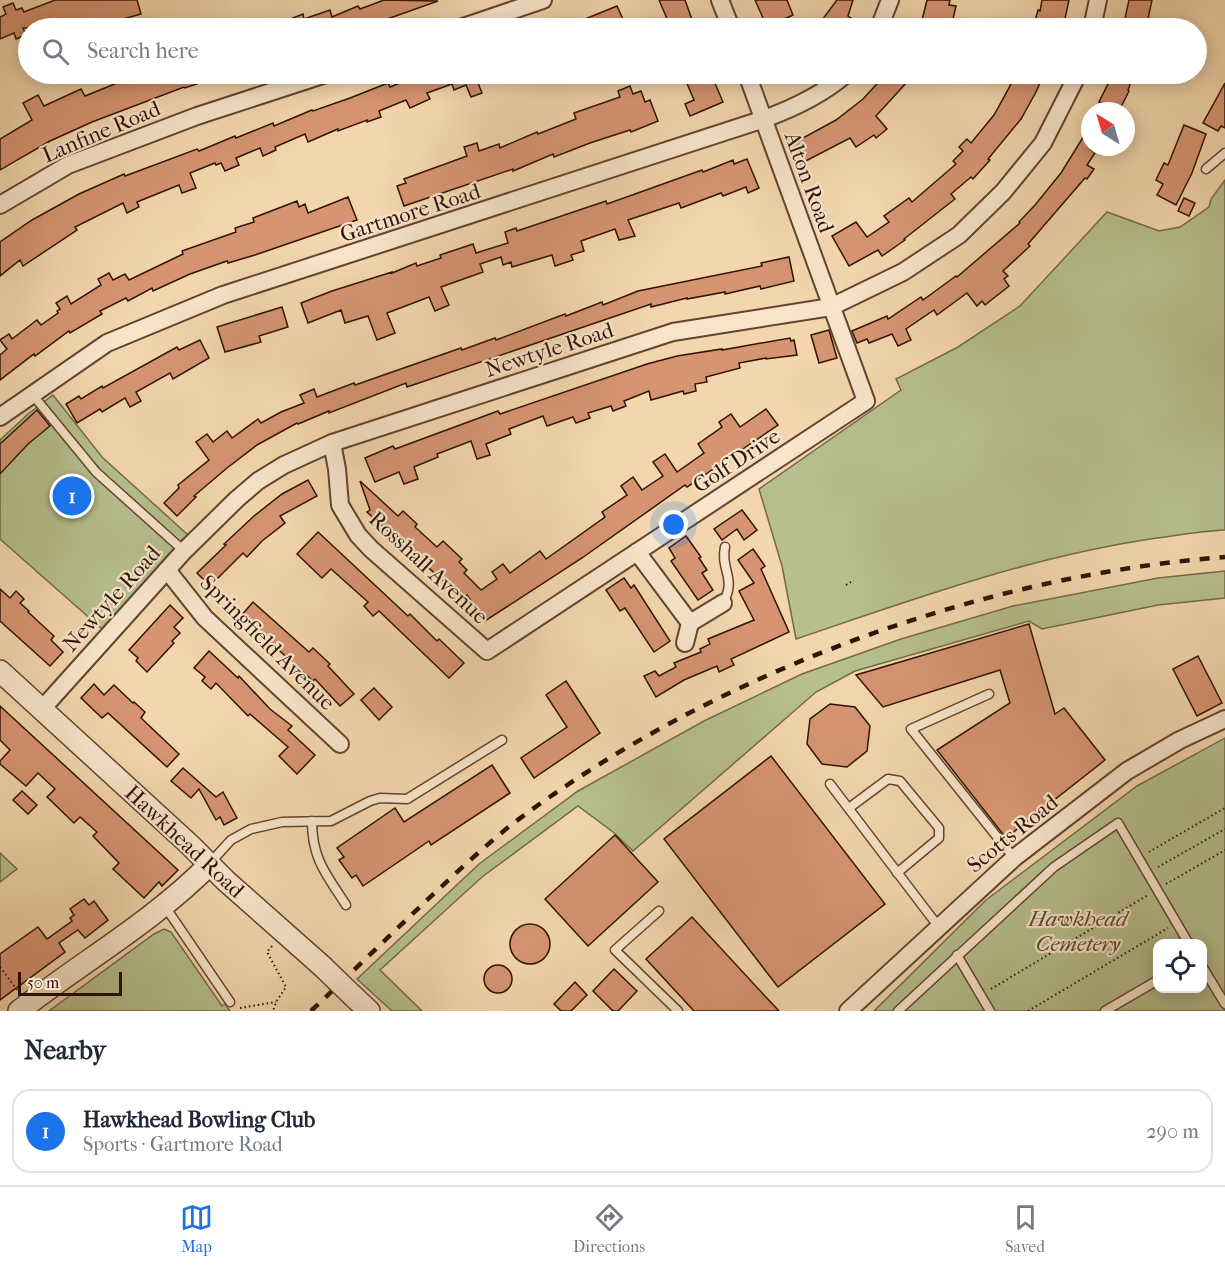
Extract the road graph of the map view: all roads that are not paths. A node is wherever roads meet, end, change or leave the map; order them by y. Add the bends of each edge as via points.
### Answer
1 (543, 0) edge
2 (720, 0) edge
3 (891, 0) edge
4 (1098, 0) edge
5 (490, 18) edge
6 (727, 18) edge
7 (883, 18) edge
8 (1094, 18) edge
9 (295, 84) edge
10 (751, 84) edge
11 (832, 84) edge
12 (1073, 84) edge
13 (764, 119) junction
14 (1225, 153) edge
15 (1206, 169) dead end
16 (0, 205) edge
17 (831, 307) junction
18 (32, 394) junction
19 (0, 417) edge
20 (332, 443) junction
21 (725, 547) dead end
22 (184, 551) junction
23 (637, 552) junction
24 (167, 570) junction
25 (723, 603) joint
26 (690, 623) junction
27 (685, 643) dead end
28 (487, 651) joint
29 (0, 670) edge
30 (989, 694) dead end
31 (42, 709) junction
32 (1225, 719) edge
33 (502, 740) dead end
34 (340, 744) dead end
35 (830, 784) dead end
36 (849, 808) junction
37 (312, 821) junction
38 (1014, 858) junction
39 (210, 864) junction
40 (897, 873) junction
41 (163, 905) junction
42 (345, 905) dead end
43 (658, 911) dead end
44 (938, 926) junction
45 (1186, 939) edge
46 (957, 955) junction
47 (1207, 973) edge
48 (1153, 983) edge
49 (230, 1002) road end
50 (1225, 1005) edge
51 (24, 1008) edge
52 (369, 1011) edge
53 (678, 1011) edge
54 (848, 1011) edge
55 (898, 1011) edge
56 (990, 1011) edge
57 (1105, 1011) edge

1 - 5 street
2 - 6 street
3 - 7 street
4 - 8 street
9 - 16 street, Lanfine Road via 68,165
10 - 13 street, Alton Road
11 - 13 street, Gartmore Road via 813,98
12 - 17 street, Newtyle Road via 1043,143 1003,192 959,235 903,272
13 - 17 street, Alton Road
13 - 18 street, Gartmore Road via 223,295 107,343
14 - 15 lane
17 - 20 street, Newtyle Road via 673,332
17 - 23 street, Golf Drive via 866,401
18 - 19 street, Gartmore Road
18 - 22 lane via 96,472
20 - 22 street, Newtyle Road via 258,481
20 - 28 street, Rosshall Avenue via 340,505 358,535
21 - 25 lane via 724,562 730,580
22 - 24 street, Newtyle Road
23 - 26 street
23 - 28 street, Golf Drive
24 - 31 street, Newtyle Road
24 - 34 street, Springfield Avenue via 205,618
25 - 26 street
26 - 27 street
29 - 31 street, Hawkhead Road
30 - 38 lane via 911,729
31 - 39 street, Hawkhead Road
32 - 38 street, Scotts Road via 1127,771
33 - 37 lane via 407,800 380,798 331,821
35 - 36 lane
36 - 40 lane
36 - 40 lane via 888,779 900,781 939,828 939,838
37 - 39 lane via 282,822 239,834
37 - 42 lane via 316,856
38 - 44 street, Scotts Road
39 - 41 street
39 - 52 street, Hawkhead Road, bridge
40 - 44 lane
41 - 49 lane
41 - 51 street
43 - 53 lane via 615,950
44 - 54 street, Scotts Road
45 - 46 lane via 1118,823 1054,867
46 - 55 lane
46 - 56 lane
47 - 50 lane
48 - 57 lane

